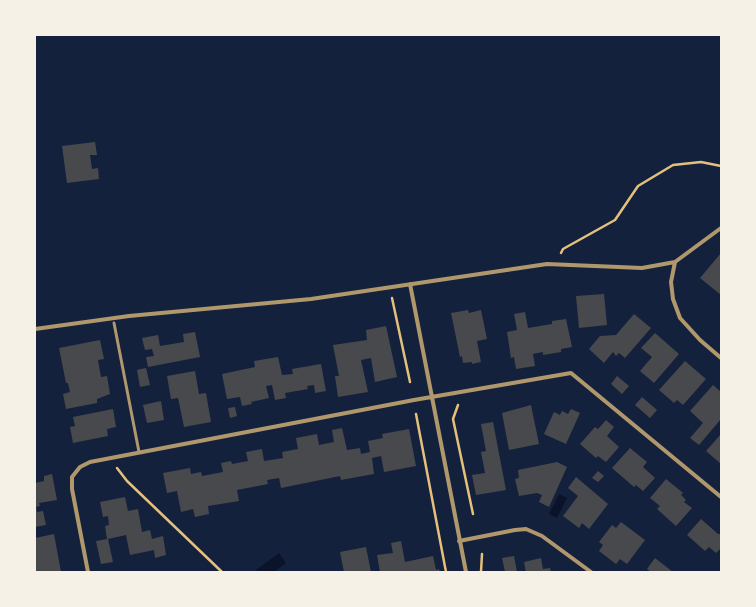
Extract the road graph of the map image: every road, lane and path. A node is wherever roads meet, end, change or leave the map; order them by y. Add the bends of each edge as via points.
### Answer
1 (721, 166) edge
2 (721, 228) edge
3 (675, 262) junction
4 (555, 264) junction
5 (410, 284) junction
6 (390, 287) junction
7 (114, 323) dead end
8 (35, 329) edge
9 (721, 358) edge
10 (410, 382) dead end
11 (432, 397) junction
12 (458, 405) dead end
13 (416, 414) dead end
14 (139, 452) junction
15 (113, 463) dead end
16 (721, 497) edge
17 (473, 514) dead end
18 (459, 541) junction
19 (482, 554) dead end
20 (88, 572) edge
21 (222, 572) edge
22 (446, 572) edge
23 (466, 572) edge
24 (481, 572) edge
25 (591, 572) edge

1 - 4 path via 701,162 673,165 638,186 615,220 563,249
2 - 3 street
3 - 4 street via 642,268
3 - 9 street via 671,282 673,299 680,318
4 - 5 street
5 - 6 street
5 - 11 street
6 - 8 street via 311,300 128,316
6 - 10 path
7 - 14 lane
11 - 14 street
11 - 16 street via 571,373
11 - 18 street
12 - 17 path via 453,419
13 - 22 path
14 - 20 street via 90,462 80,467 72,477
15 - 21 path via 127,481
18 - 23 street
18 - 25 street via 526,529 542,536
19 - 24 path

